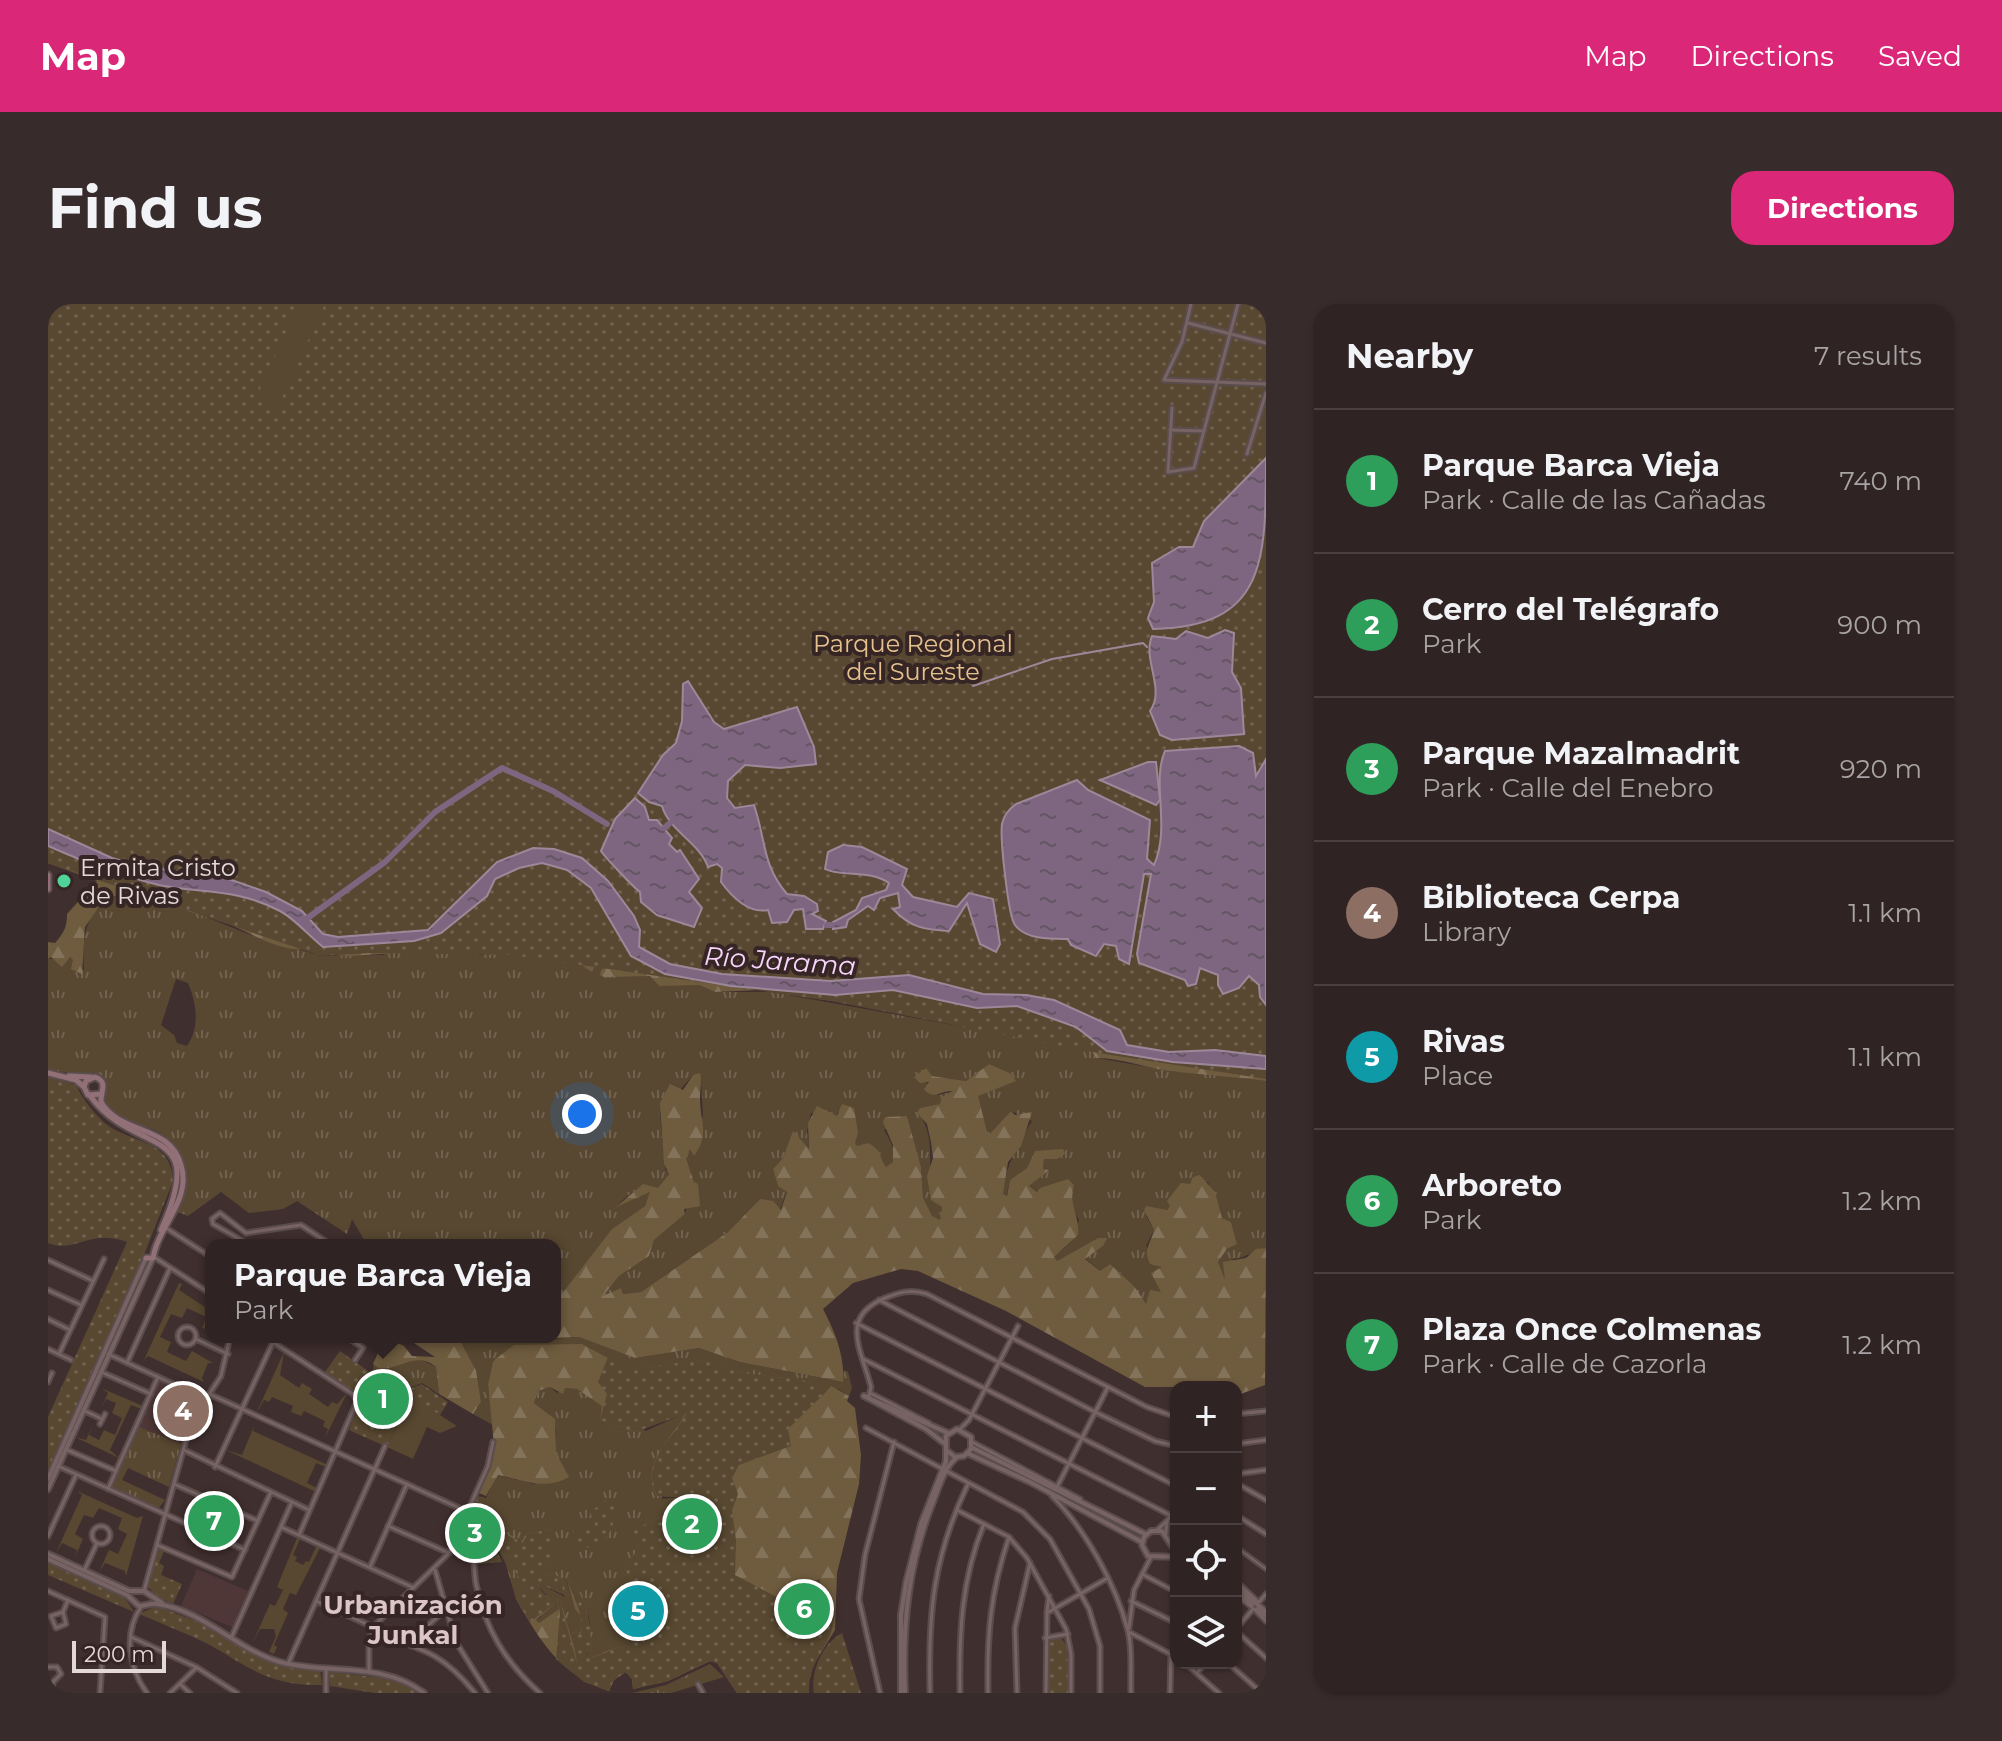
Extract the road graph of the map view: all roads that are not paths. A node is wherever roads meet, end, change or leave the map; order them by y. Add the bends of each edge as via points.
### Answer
1 (1191, 304) edge
2 (1238, 304) edge
3 (1186, 323) junction
4 (1230, 334) junction
5 (1266, 343) edge
6 (1217, 382) junction
7 (1266, 384) edge
8 (1266, 393) edge
9 (1172, 408) dead end
10 (1170, 430) junction
11 (1204, 431) junction
12 (1247, 454) dead end
13 (48, 875) edge
14 (48, 889) edge
15 (48, 1073) edge
16 (60, 1076) junction
17 (92, 1077) junction
18 (84, 1087) junction
19 (102, 1094) junction
20 (91, 1096) junction
21 (166, 1228) junction
22 (246, 1233) junction
23 (238, 1239) edge
24 (247, 1239) edge
25 (322, 1239) edge
26 (205, 1253) edge
27 (151, 1256) junction
28 (104, 1259) dead end
29 (48, 1260) edge
30 (170, 1268) junction
31 (93, 1281) junction
32 (48, 1290) edge
33 (205, 1290) edge
34 (879, 1300) junction
35 (82, 1306) junction
36 (48, 1319) edge
37 (856, 1323) junction
38 (1018, 1326) dead end
39 (71, 1330) junction
40 (1011, 1337) junction
41 (196, 1339) junction
42 (229, 1343) edge
43 (273, 1343) edge
44 (275, 1343) edge
45 (356, 1343) edge
46 (48, 1349) edge
47 (59, 1354) junction
48 (108, 1354) junction
49 (228, 1354) junction
50 (863, 1359) junction
51 (71, 1360) dead end
52 (355, 1360) dead end
53 (127, 1363) junction
54 (998, 1363) junction
55 (101, 1372) junction
56 (52, 1373) dead end
57 (158, 1377) junction
58 (48, 1382) edge
59 (1108, 1387) junction
60 (985, 1389) junction
61 (151, 1394) junction
62 (209, 1394) junction
63 (870, 1395) junction
64 (206, 1399) junction
65 (83, 1410) junction
66 (241, 1410) junction
67 (1266, 1411) edge
68 (1095, 1412) junction
69 (1242, 1413) edge
70 (105, 1414) dead end
71 (972, 1414) junction
72 (1170, 1414) edge
73 (969, 1420) junction
74 (866, 1428) dead end
75 (960, 1429) junction
76 (948, 1433) junction
77 (969, 1434) junction
78 (1082, 1438) junction
79 (1266, 1440) edge
80 (493, 1442) dead end
81 (894, 1442) junction
82 (1242, 1443) edge
83 (944, 1444) junction
84 (972, 1444) junction
85 (1170, 1445) edge
86 (385, 1446) dead end
87 (65, 1449) junction
88 (183, 1449) junction
89 (946, 1450) junction
90 (336, 1452) junction
91 (967, 1454) junction
92 (189, 1456) junction
93 (957, 1457) junction
94 (180, 1458) junction
95 (1069, 1463) junction
96 (58, 1466) junction
97 (215, 1467) junction
98 (374, 1470) junction
99 (944, 1470) junction
100 (1266, 1470) edge
101 (116, 1471) junction
102 (1242, 1473) edge
103 (76, 1475) junction
104 (48, 1479) edge
105 (1170, 1483) edge
106 (173, 1484) junction
107 (407, 1484) junction
108 (968, 1484) junction
109 (1242, 1486) edge
110 (48, 1489) edge
111 (108, 1489) junction
112 (1056, 1489) junction
113 (1047, 1491) junction
114 (271, 1492) junction
115 (1266, 1500) edge
116 (292, 1502) junction
117 (309, 1510) junction
118 (957, 1510) junction
119 (468, 1512) junction
120 (165, 1515) junction
121 (1170, 1515) joint
122 (1242, 1519) edge
123 (258, 1521) junction
124 (1167, 1521) junction
125 (984, 1524) junction
126 (388, 1526) junction
127 (281, 1527) junction
128 (1157, 1530) junction
129 (1145, 1534) junction
130 (1166, 1534) junction
131 (1266, 1534) edge
132 (299, 1535) junction
133 (48, 1536) edge
134 (1009, 1537) junction
135 (456, 1542) junction
136 (1142, 1542) junction
137 (97, 1543) junction
138 (1170, 1543) edge
139 (157, 1545) junction
140 (245, 1550) junction
141 (1242, 1551) edge
142 (337, 1552) junction
143 (449, 1553) junction
144 (1170, 1553) edge
145 (1170, 1553) edge
146 (1165, 1555) junction
147 (48, 1556) edge
148 (1151, 1557) junction
149 (1030, 1563) junction
150 (370, 1567) junction
151 (434, 1569) junction
152 (1266, 1569) edge
153 (84, 1571) junction
154 (1142, 1574) junction
155 (1107, 1579) junction
156 (414, 1588) junction
157 (1170, 1589) edge
158 (48, 1591) edge
159 (144, 1591) junction
160 (137, 1593) junction
161 (1242, 1593) edge
162 (1242, 1593) edge
163 (1081, 1594) junction
164 (1266, 1594) edge
165 (150, 1595) junction
166 (1049, 1596) junction
167 (68, 1600) junction
168 (134, 1600) junction
169 (316, 1601) junction
170 (1131, 1601) junction
171 (148, 1604) junction
172 (141, 1607) junction
173 (1057, 1607) junction
174 (1259, 1608) edge
175 (175, 1610) junction
176 (445, 1610) junction
177 (63, 1612) junction
178 (1047, 1613) junction
179 (1127, 1619) junction
180 (1170, 1620) edge
181 (1242, 1624) edge
182 (372, 1630) junction
183 (1129, 1632) junction
184 (1068, 1634) junction
185 (232, 1636) junction
186 (1242, 1636) edge
187 (131, 1637) junction
188 (1045, 1638) junction
189 (410, 1642) junction
190 (1170, 1652) edge
191 (1266, 1658) edge
192 (288, 1664) junction
193 (48, 1667) edge
194 (196, 1667) junction
195 (326, 1668) junction
196 (1171, 1669) edge
197 (1192, 1669) edge
198 (1200, 1669) edge
199 (1235, 1669) edge
200 (369, 1672) junction
201 (1197, 1673) junction
202 (474, 1675) junction
203 (466, 1681) junction
204 (50, 1682) edge
205 (180, 1684) junction
206 (698, 1684) dead end
207 (1211, 1686) junction
208 (486, 1692) edge
209 (52, 1693) edge
210 (100, 1693) edge
211 (147, 1693) edge
212 (170, 1693) edge
213 (190, 1693) edge
214 (237, 1693) edge
215 (326, 1693) edge
216 (424, 1693) edge
217 (475, 1693) edge
218 (540, 1693) edge
219 (703, 1693) edge
220 (880, 1693) edge
221 (903, 1693) edge
222 (930, 1693) edge
223 (960, 1693) edge
224 (988, 1693) edge
225 (1017, 1693) edge
226 (1046, 1693) edge
227 (1071, 1693) edge
228 (1100, 1693) edge
229 (1131, 1693) edge
230 (1170, 1693) edge
231 (1209, 1693) edge
232 (1219, 1693) edge
233 (1262, 1693) edge

1 - 3 street
2 - 4 street
3 - 4 street
3 - 6 street via 1164,380
4 - 5 street
4 - 6 street
6 - 7 street
6 - 11 street
8 - 12 street
9 - 10 street
10 - 11 street
10 - 11 street via 1168,472 1194,468
13 - 14 main road
15 - 16 main road
16 - 17 main road
16 - 18 main road
17 - 18 main road
17 - 19 main road via 103,1083
18 - 20 main road
19 - 20 main road
19 - 21 main road via 109,1113 158,1136 177,1155 183,1184
20 - 27 main road via 113,1122 162,1144 177,1167 173,1202
21 - 26 street
21 - 27 main road
22 - 23 street via 220,1213 212,1219
22 - 24 street
22 - 25 street via 301,1225
27 - 30 street
27 - 48 street
27 - 104 street
28 - 31 street
29 - 31 street
30 - 33 street
30 - 53 street
31 - 35 street
32 - 35 street
34 - 37 street via 865,1307
34 - 40 street via 903,1291 921,1292
34 - 54 street
35 - 39 street
36 - 39 street
37 - 50 street
37 - 60 street
38 - 40 street
39 - 47 street
40 - 54 street
40 - 59 street
41 - 41 street via 193,1329 180,1330 183,1343
41 - 49 street
42 - 49 street
43 - 66 street
44 - 90 street via 353,1394 357,1405
45 - 52 street via 363,1348
46 - 47 street
47 - 51 street
48 - 53 street
48 - 55 street
49 - 62 street
50 - 63 street
50 - 71 street
53 - 57 street
54 - 60 street
54 - 68 street
55 - 61 street
55 - 65 street
56 - 58 street
57 - 61 street
57 - 64 street
59 - 68 street
59 - 72 street
60 - 71 street
60 - 78 street
61 - 101 street
62 - 64 street
62 - 66 street
63 - 76 street
63 - 83 street via 864,1397
64 - 88 street via 191,1422
65 - 70 street via 101,1422
65 - 87 street
66 - 90 street
66 - 97 street
67 - 69 street
68 - 78 street
68 - 85 street
71 - 73 street
71 - 95 street
73 - 75 street
73 - 77 street
74 - 81 street
75 - 76 street
75 - 77 street
76 - 83 street
77 - 84 street
78 - 95 street
78 - 105 street
79 - 82 street
80 - 119 street
81 - 99 street
81 - 220 street via 859,1599
83 - 89 street
84 - 91 street
84 - 112 street
86 - 98 street
87 - 96 street
87 - 101 street
88 - 92 street
88 - 94 street
89 - 93 street
89 - 99 street
90 - 98 street
90 - 117 street
91 - 93 street
91 - 113 street
92 - 94 street
92 - 97 street
93 - 99 street
94 - 106 street
95 - 112 street
95 - 121 street
96 - 103 street
96 - 110 street
97 - 114 street
98 - 107 street
98 - 142 street
99 - 108 street
99 - 221 street via 909,1583
100 - 102 street
101 - 111 street
103 - 111 street
103 - 133 street
106 - 120 street
106 - 123 street
107 - 119 street
107 - 126 street
108 - 118 street
108 - 163 street via 1035,1521
109 - 115 street
111 - 120 street
112 - 129 street
113 - 136 street
113 - 155 street via 1073,1520
114 - 116 street
114 - 123 street
116 - 117 street
116 - 127 street
117 - 132 street
118 - 125 street
118 - 222 street via 944,1544 929,1620
119 - 135 street
120 - 139 street
120 - 140 street
121 - 124 street
122 - 131 street
123 - 140 street
124 - 128 street
124 - 130 street
125 - 134 street
125 - 223 street via 959,1625
126 - 143 street
126 - 150 street
127 - 132 street
127 - 185 street
128 - 129 street
128 - 130 street
129 - 136 street
130 - 138 street
132 - 142 street
134 - 149 street
134 - 224 street via 991,1598
135 - 143 street
135 - 218 street via 472,1553 479,1597 498,1644
136 - 148 street
137 - 137 street via 109,1538 105,1527 92,1531
137 - 153 street
139 - 140 street via 232,1577
139 - 159 street
141 - 152 street
142 - 150 street
142 - 169 street
143 - 151 street
144 - 146 street
145 - 146 street
146 - 148 street
147 - 153 street
147 - 168 street
148 - 154 street
149 - 166 street
149 - 225 street via 1015,1628
150 - 156 street
151 - 156 street
151 - 176 street
153 - 160 street
154 - 157 street
154 - 170 street
155 - 163 street
155 - 179 street
156 - 182 street
158 - 167 street
159 - 160 street
159 - 165 street
160 - 168 street
161 - 174 street
162 - 174 street
163 - 173 street
163 - 228 street via 1096,1625
164 - 174 street
165 - 171 street
165 - 175 street
166 - 173 street
166 - 178 street
167 - 177 street
167 - 210 street via 105,1617
168 - 172 street
169 - 182 street
169 - 192 street
170 - 179 street
170 - 180 street
171 - 172 street
171 - 175 street
172 - 187 street
173 - 178 street
173 - 184 street
174 - 181 street
175 - 185 street
176 - 189 street
176 - 202 street
177 - 177 street via 66,1624 54,1627 51,1616
178 - 188 street
179 - 183 street
182 - 189 street
182 - 200 street
183 - 190 street
183 - 229 street
184 - 188 street
184 - 227 street
185 - 192 street
186 - 191 street
187 - 194 street
187 - 211 street via 134,1672
188 - 226 street
189 - 203 street
192 - 195 street
193 - 204 street via 60,1671 60,1679
194 - 205 street
194 - 214 street
195 - 200 street
195 - 215 street
196 - 230 street
197 - 201 street
198 - 201 street
199 - 233 street
200 - 216 street via 397,1678
201 - 207 street
202 - 203 street
202 - 208 street
203 - 217 street
204 - 209 street
205 - 212 street
205 - 213 street
206 - 219 street
207 - 231 street
207 - 232 street

